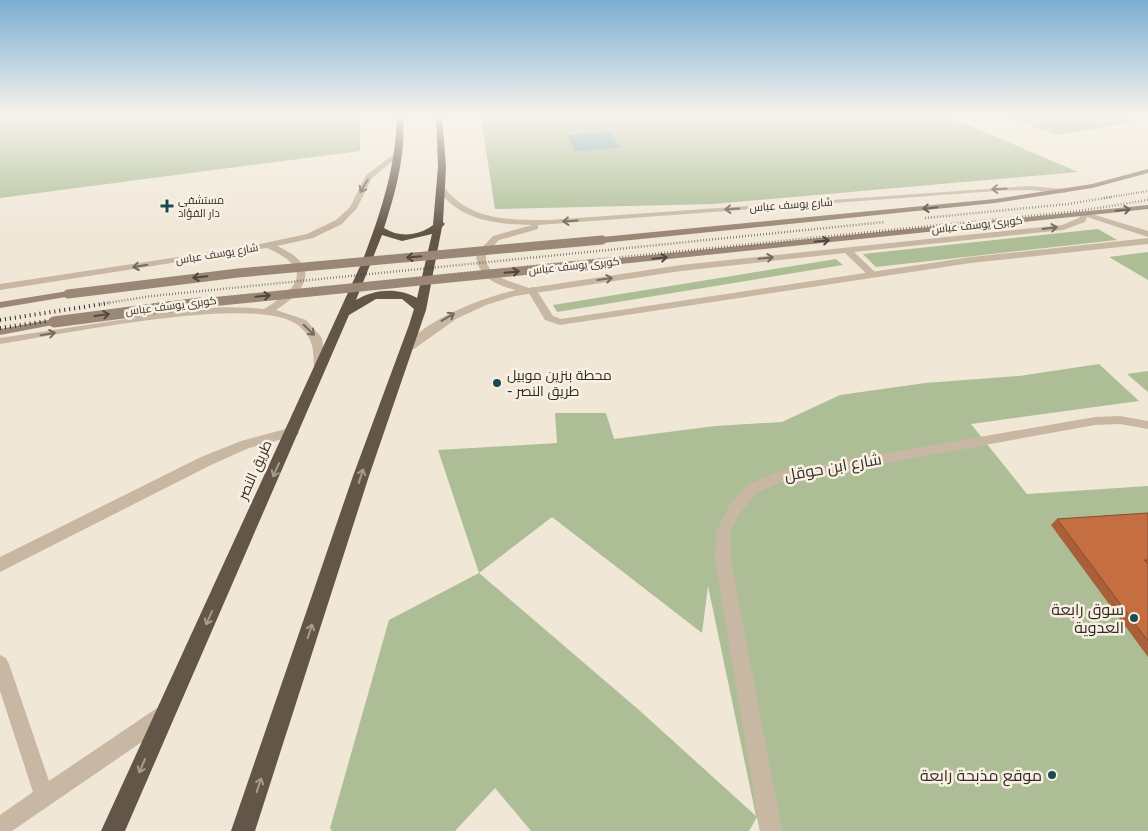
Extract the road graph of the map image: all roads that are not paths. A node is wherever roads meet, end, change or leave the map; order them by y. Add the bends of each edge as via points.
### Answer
1 (399, 153) edge
2 (398, 154) edge
3 (442, 154) edge
4 (1148, 171) edge
5 (442, 190) junction
6 (1065, 191) junction
7 (1148, 207) edge
8 (1085, 214) junction
9 (549, 223) junction
10 (440, 224) junction
11 (380, 230) junction
12 (1148, 234) edge
13 (1148, 241) edge
14 (269, 246) junction
15 (847, 250) junction
16 (873, 275) junction
17 (0, 287) edge
18 (532, 290) junction
19 (0, 305) edge
20 (420, 310) junction
21 (267, 311) junction
22 (346, 314) junction
23 (0, 332) edge
24 (0, 342) edge
25 (410, 346) junction
26 (317, 378) junction
27 (1148, 424) edge
28 (293, 432) junction
29 (0, 565) edge
30 (0, 664) edge
31 (166, 714) junction
32 (44, 795) junction
33 (0, 827) edge
34 (113, 831) edge
35 (244, 831) edge
36 (771, 831) edge

1 - 11 highway, طريق النصر
2 -> 14 street, شارع يوسف عباس via 369,177 353,208 339,222 310,236
3 - 5 highway
4 - 6 main road, شارع يوسف عباس
5 - 9 street, شارع يوسف عباس via 457,206 475,214 514,222
5 - 10 highway
6 -> 9 street, شارع يوسف عباس via 996,189
6 -> 19 main road, كوبرى يوسف عباس, bridge via 995,201 602,240 238,273
8 -> 7 main road, كوبرى يوسف عباس
8 - 12 street
15 -> 8 street via 1063,226 1082,220
23 -> 8 main road, كوبرى يوسف عباس, bridge via 246,297
9 - 18 street via 496,238 481,254 482,266 492,278
10 - 11 highway via 425,234 410,237 388,235
10 - 20 highway
11 - 22 highway, طريق النصر
13 - 16 street via 1008,255
14 -> 17 street, شارع يوسف عباس
14 - 21 street via 297,262 302,274 289,297
15 - 16 street
18 -> 15 street via 681,268
16 - 18 street via 560,322 545,315
25 -> 18 street via 430,329 480,302
20 - 22 highway via 408,297 382,295 356,304
20 - 25 highway
24 -> 21 street via 166,316 238,309
21 -> 26 street via 295,320 314,334 321,354
22 - 26 highway, طريق النصر
35 -> 25 highway via 376,431
26 - 28 highway, طريق النصر
27 - 36 street, شارع ابن حوقل via 1095,421 778,477 752,489 734,510 723,532 723,561
28 - 29 street via 246,444 206,461
28 -> 31 highway, طريق النصر
30 - 32 street
31 - 32 street
31 -> 34 highway, طريق النصر
32 - 33 street

